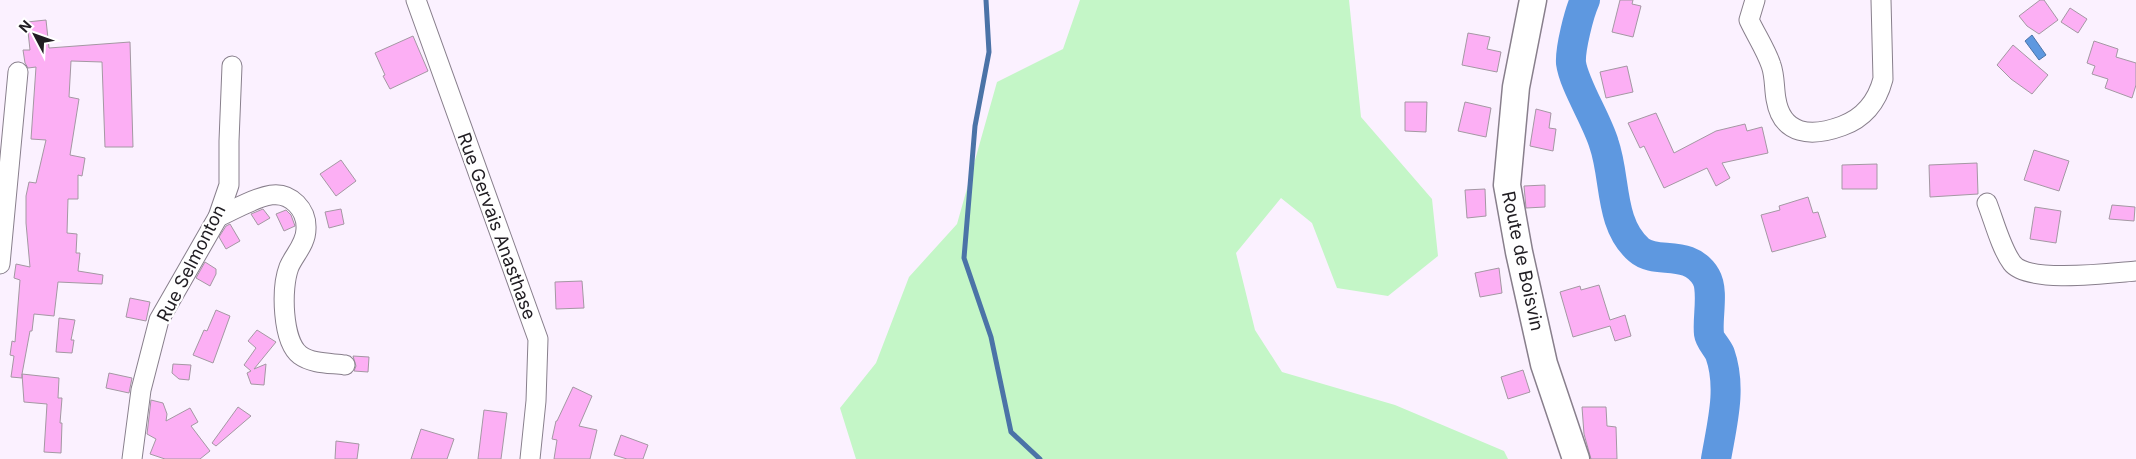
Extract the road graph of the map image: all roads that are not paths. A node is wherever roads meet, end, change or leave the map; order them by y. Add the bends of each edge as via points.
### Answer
1 (416, 0) edge
2 (1533, 0) edge
3 (1755, 0) edge
4 (1881, 0) edge
5 (232, 66) dead end
6 (18, 72) dead end
7 (4, 166) edge
8 (1988, 203) dead end
9 (218, 217) junction
10 (0, 264) edge
11 (2136, 271) edge
12 (345, 365) dead end
13 (132, 459) edge
14 (530, 459) edge
15 (1576, 459) edge

1 - 14 street, Rue Gervais Anasthase via 538,339
2 - 15 main road, Route de Boisvin via 1516,87 1507,185 1544,364
3 - 4 street via 1749,20 1771,65 1779,113 1793,129 1808,133 1828,130 1860,117 1871,107 1880,91 1883,80
5 - 9 street, Rue Selmonton via 229,185
6 - 7 street
7 - 10 street
8 - 11 street via 2007,254 2020,270 2063,276
9 - 12 street via 269,195 280,194 300,207 306,218 306,231 289,268 285,287 288,334 292,346 301,355
9 - 13 street, Rue Selmonton via 159,320 141,390

